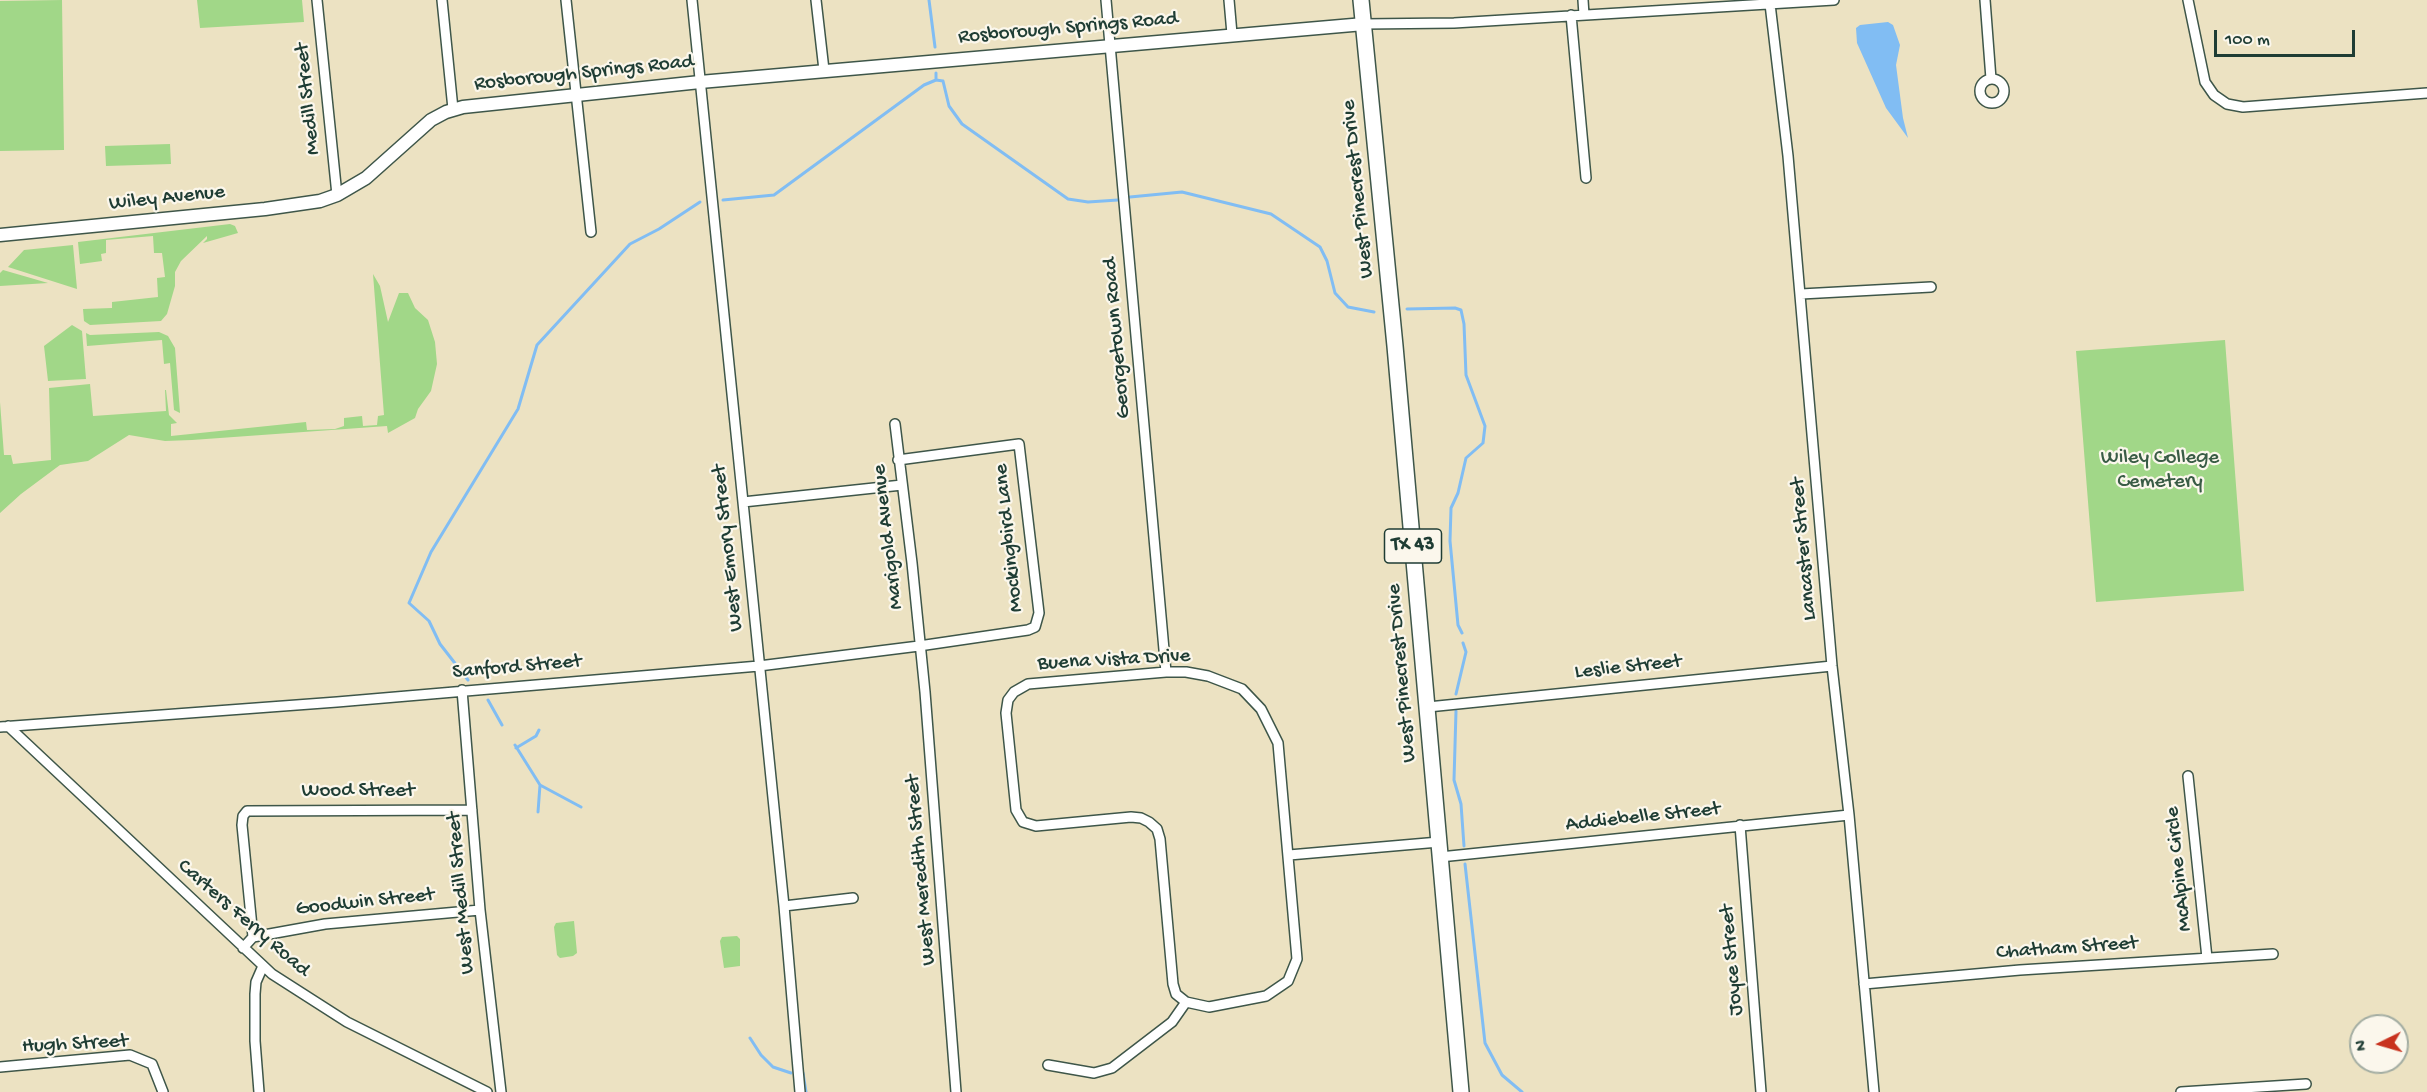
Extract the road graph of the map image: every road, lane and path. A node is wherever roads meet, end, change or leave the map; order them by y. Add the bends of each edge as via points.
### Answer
1 (318, 0) edge
2 (442, 0) edge
3 (566, 0) edge
4 (692, 0) edge
5 (816, 0) edge
6 (1106, 0) edge
7 (1229, 0) edge
8 (1361, 0) edge
9 (1583, 0) edge
10 (1834, 0) edge
11 (1986, 0) edge
12 (2188, 0) edge
13 (1790, 1) edge
14 (1770, 4) junction
15 (1571, 15) junction
16 (1584, 15) junction
17 (1364, 24) junction
18 (1232, 34) junction
19 (1110, 45) junction
20 (824, 70) junction
21 (1991, 79) dead end
22 (700, 82) junction
23 (2427, 93) edge
24 (576, 94) junction
25 (453, 109) junction
26 (1586, 178) dead end
27 (337, 195) junction
28 (591, 232) dead end
29 (0, 235) edge
30 (1931, 287) dead end
31 (1801, 294) junction
32 (894, 424) dead end
33 (898, 460) junction
34 (902, 485) junction
35 (743, 502) junction
36 (1035, 627) joint
37 (919, 646) junction
38 (759, 666) junction
39 (1832, 666) junction
40 (1166, 672) junction
41 (462, 690) junction
42 (1428, 707) junction
43 (4, 726) edge
44 (2188, 776) dead end
45 (472, 810) junction
46 (1849, 815) junction
47 (1740, 825) junction
48 (1440, 850) junction
49 (1289, 855) junction
50 (853, 898) dead end
51 (784, 906) junction
52 (480, 910) junction
53 (254, 937) junction
54 (243, 948) junction
55 (2273, 954) dead end
56 (2207, 958) junction
57 (263, 966) junction
58 (1864, 984) junction
59 (1186, 1002) junction
60 (1048, 1065) dead end
61 (0, 1067) edge
62 (2306, 1084) dead end
63 (163, 1092) edge
64 (259, 1092) edge
65 (487, 1092) edge
66 (501, 1092) edge
67 (800, 1092) edge
68 (956, 1092) edge
69 (1461, 1092) edge
70 (1761, 1092) edge
71 (1874, 1092) edge
72 (2181, 1092) edge

1 - 27 street, Medill Street
2 - 25 street
3 - 24 street
4 - 22 street, West Emory Street
5 - 20 street
6 - 19 street, Georgetown Road
7 - 18 street
8 - 17 main road, West Pinecrest Drive / TX 43
9 - 16 street
10 - 13 street, Rosborough Springs Road
11 - 21 street
12 - 23 street via 2205,82 2227,104
13 - 14 street, Rosborough Springs Road
14 - 16 street, Rosborough Springs Road
14 - 31 street, Lancaster Street
15 - 16 street, Rosborough Springs Road
15 - 17 street, Rosborough Springs Road via 1442,24
15 - 26 street
17 - 18 street, Rosborough Springs Road
17 - 42 main road, West Pinecrest Drive / TX 43
18 - 19 street, Rosborough Springs Road
19 - 20 street, Rosborough Springs Road
19 - 40 street, Georgetown Road
20 - 22 street, Rosborough Springs Road
22 - 24 street, Rosborough Springs Road
22 - 35 street, West Emory Street
24 - 25 street, Rosborough Springs Road
24 - 28 street
25 - 27 street, Rosborough Springs Road via 431,120 375,171
27 - 29 street, Wiley Avenue via 276,208
30 - 31 street
31 - 39 street, Lancaster Street
32 - 33 street, Marigold Avenue
33 - 34 street, Marigold Avenue
33 - 36 street, Mockingbird Lane via 1019,444 1039,613
34 - 35 street
34 - 37 street, Marigold Avenue
35 - 38 street, West Emory Street
36 - 37 street, Sanford Street
37 - 38 street, Sanford Street
37 - 68 street, West Meredith Street
38 - 41 street, Sanford Street
38 - 51 street, West Emory Street
39 - 42 street, Leslie Street
39 - 46 street, Lancaster Street
40 - 49 street, Buena Vista Drive via 1197,673 1219,679 1242,689 1262,709 1280,750
40 - 59 street, Buena Vista Drive via 1028,684 1011,695 1006,713 1016,810 1023,822 1036,826 1136,817 1157,829 1173,984 1176,994
41 - 43 street, Sanford Street
41 - 45 street, West Medill Street
42 - 48 main road, West Pinecrest Drive / TX 43
43 - 54 street, Carters Ferry Road
44 - 56 street, McAlpine Circle
45 - 52 street, West Medill Street
45 - 53 street, Wood Street via 244,813
46 - 47 street, Addiebelle Street
46 - 58 street, Lancaster Street
47 - 48 street, Addiebelle Street
47 - 70 street, Joyce Street
48 - 49 street, Addiebelle Street
48 - 69 main road, West Pinecrest Drive / TX 43
49 - 59 street, Buena Vista Drive via 1298,952 1288,981 1266,996 1222,1006
50 - 51 street
51 - 67 street, West Emory Street
52 - 53 street, Goodwin Street via 325,924
52 - 66 street, West Medill Street
53 - 54 street
54 - 57 street, Carters Ferry Road
55 - 56 street, Chatham Street
56 - 58 street, Chatham Street
57 - 64 street via 255,987
57 - 65 street, Carters Ferry Road via 338,1017
58 - 71 street, Lancaster Street
59 - 60 street via 1173,1022 1113,1068 1094,1073
61 - 63 street, Hugh Street via 130,1055 152,1064
62 - 72 street

